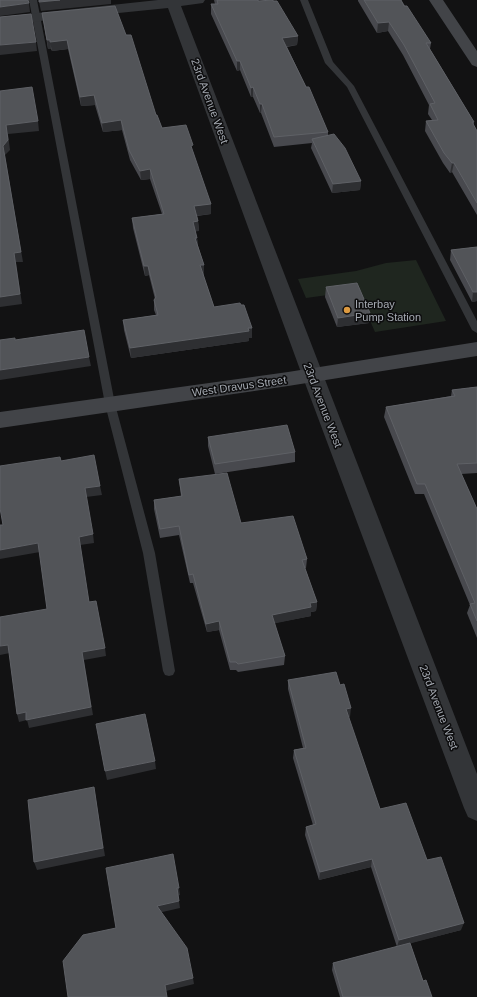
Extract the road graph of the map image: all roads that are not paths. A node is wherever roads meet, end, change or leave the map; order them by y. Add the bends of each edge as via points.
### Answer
1 (33, 0) edge
2 (198, 0) edge
3 (304, 0) edge
4 (436, 0) edge
5 (172, 1) edge
6 (37, 17) junction
7 (0, 21) edge
8 (477, 62) edge
9 (477, 330) edge
10 (477, 349) edge
11 (312, 375) junction
12 (110, 404) junction
13 (0, 420) edge
14 (169, 672) dead end
15 (477, 808) edge

1 - 6 lane
2 - 5 street
3 - 9 lane via 329,63 350,86
4 - 8 street
5 - 6 street
5 - 11 street, 23rd Avenue West
6 - 7 street
6 - 12 lane
10 - 11 street, West Dravus Street
11 - 12 street, West Dravus Street
11 - 15 street, 23rd Avenue West
12 - 13 street, West Dravus Street
12 - 14 lane via 149,553

